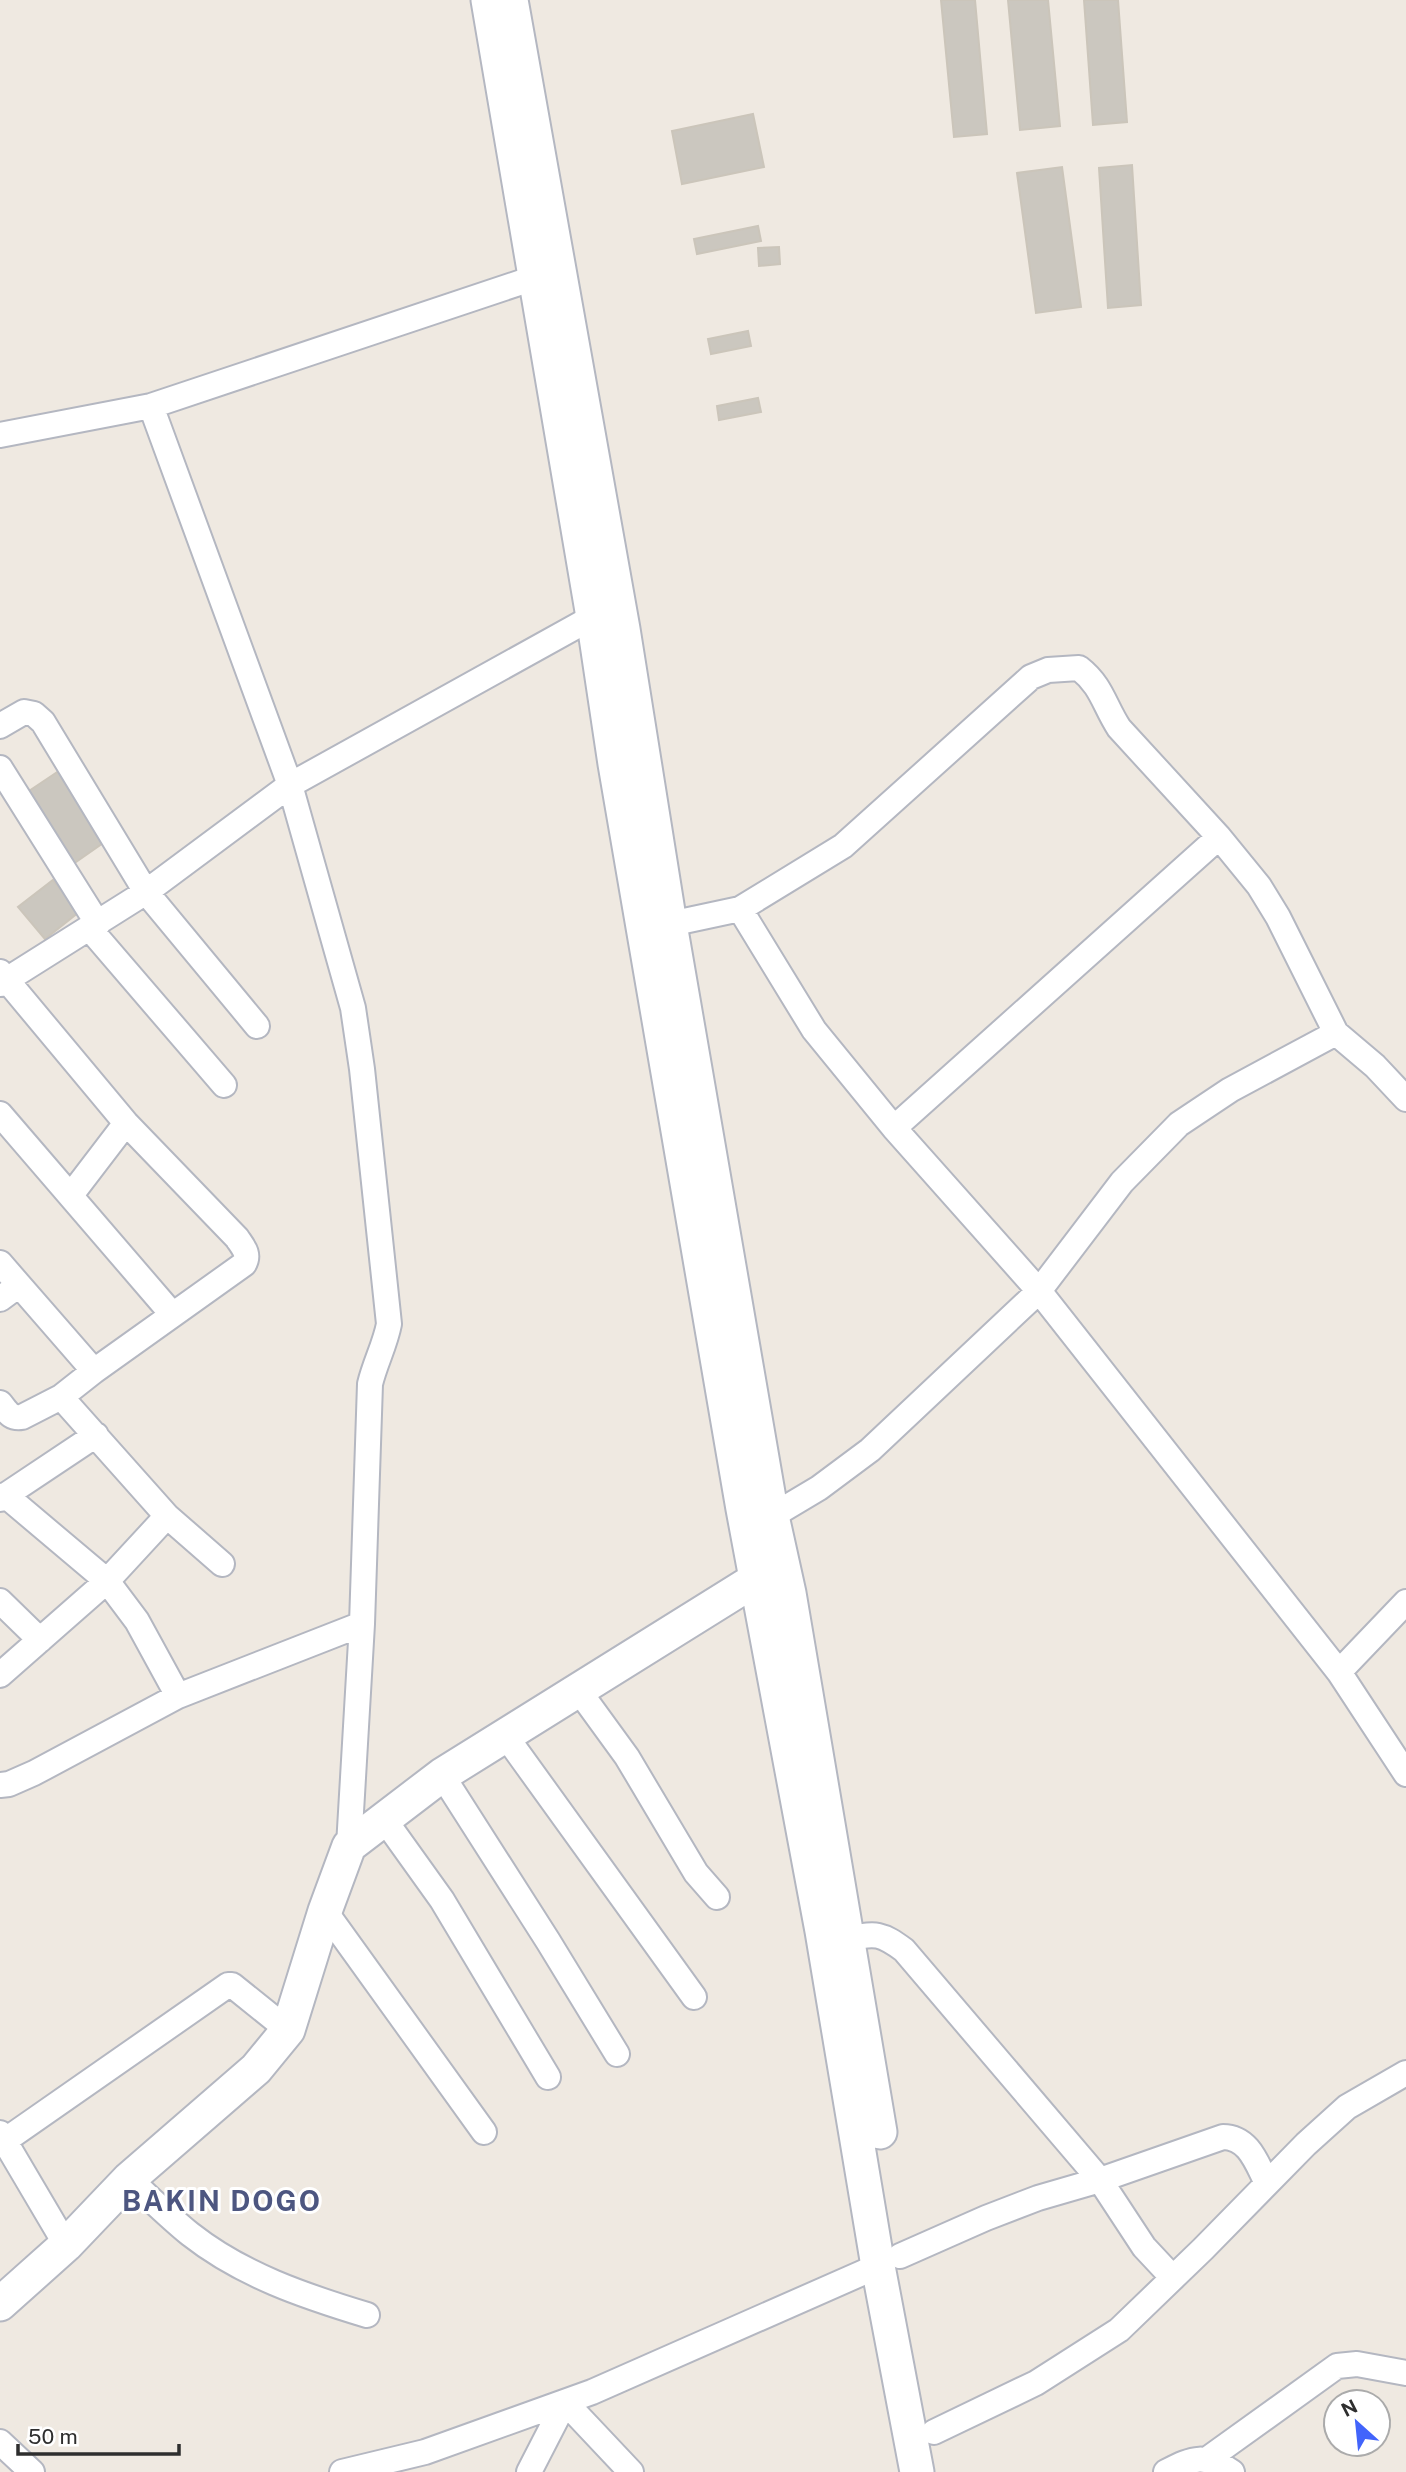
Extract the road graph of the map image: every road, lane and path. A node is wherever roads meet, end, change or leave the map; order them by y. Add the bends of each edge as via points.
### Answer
1 (488, 0) edge
2 (512, 0) edge
3 (524, 144) junction
4 (534, 278) junction
5 (152, 406) junction
6 (0, 435) edge
7 (593, 617) junction
8 (0, 726) edge
9 (0, 768) edge
10 (290, 785) junction
11 (1219, 837) junction
12 (146, 892) junction
13 (740, 909) junction
14 (670, 924) junction
15 (94, 926) junction
16 (2, 979) edge
17 (257, 1027) dead end
18 (1336, 1033) junction
19 (224, 1085) dead end
20 (1406, 1099) edge
21 (0, 1114) edge
22 (126, 1123) junction
23 (894, 1128) junction
24 (71, 1195) junction
25 (0, 1263) edge
26 (1039, 1291) junction
27 (10, 1292) edge
28 (172, 1314) junction
29 (94, 1371) junction
30 (61, 1397) junction
31 (0, 1403) edge
32 (96, 1435) junction
33 (3, 1497) edge
34 (167, 1516) junction
35 (772, 1516) junction
36 (222, 1564) dead end
37 (758, 1578) junction
38 (107, 1581) junction
39 (0, 1601) edge
40 (1406, 1602) edge
41 (362, 1624) junction
42 (40, 1640) junction
43 (1339, 1672) junction
44 (0, 1675) edge
45 (579, 1691) junction
46 (178, 1696) junction
47 (505, 1735) junction
48 (1406, 1774) edge
49 (442, 1775) junction
50 (0, 1785) edge
51 (384, 1819) junction
52 (349, 1846) junction
53 (717, 1897) dead end
54 (325, 1911) junction
55 (848, 1939) junction
56 (694, 1997) dead end
57 (288, 2030) junction
58 (617, 2054) dead end
59 (1406, 2073) edge
60 (548, 2077) dead end
61 (484, 2132) dead end
62 (2, 2139) edge
63 (875, 2171) junction
64 (129, 2179) junction
65 (1100, 2179) junction
66 (1267, 2183) junction
67 (66, 2245) junction
68 (889, 2261) junction
69 (1173, 2278) junction
70 (0, 2304) edge
71 (367, 2315) dead end
72 (1406, 2373) edge
73 (565, 2402) junction
74 (934, 2432) junction
75 (0, 2442) edge
76 (1209, 2458) junction
77 (32, 2472) edge
78 (342, 2472) edge
79 (529, 2472) edge
80 (631, 2472) edge
81 (917, 2472) edge
82 (940, 2472) edge
83 (1166, 2472) edge
84 (1232, 2472) edge

1 - 3 street
2 - 3 street
3 - 4 street
3 - 14 street via 623,629
4 - 5 street
4 - 7 street
5 - 6 street
5 - 10 street
7 - 10 street
7 - 37 street
8 - 12 street via 24,712 43,722
9 - 15 street
10 - 12 street
10 - 41 street via 353,1008 389,1324 370,1384
11 - 13 street via 1119,728 1092,678 1079,668 1062,668 1031,677 843,846
11 - 18 street via 1278,917
11 - 23 street
12 - 15 street
12 - 17 street
13 - 14 street
13 - 23 street via 814,1030
14 - 35 street
15 - 16 street
15 - 19 street
16 - 22 street
18 - 20 street
18 - 26 street via 1230,1090 1179,1124 1122,1182
21 - 24 street
22 - 24 street
22 - 28 street via 246,1250 244,1265
23 - 26 street
24 - 28 street
25 - 27 street
26 - 35 street via 870,1450
26 - 43 street
27 - 29 street
28 - 29 street
29 - 30 street
30 - 31 street via 22,1417 10,1416
30 - 32 street
32 - 33 street
32 - 34 street
33 - 38 street
34 - 36 street
34 - 38 street
35 - 55 street
37 - 45 street
37 - 63 street
38 - 42 street
38 - 46 street via 137,1621
39 - 42 street
40 - 43 street
41 - 46 street
41 - 52 street
42 - 44 street
43 - 48 street
45 - 47 street
45 - 53 street via 627,1757 696,1873
46 - 50 street via 34,1773
47 - 49 street
47 - 56 street
49 - 51 street
49 - 58 street
51 - 52 street
51 - 60 street via 442,1900
52 - 54 street
54 - 57 street
54 - 61 street
55 - 63 street
55 - 65 street via 885,1936 904,1950
57 - 62 street via 232,1984 225,1986
57 - 64 street via 256,2069
59 - 66 street via 1347,2107
62 - 67 street
63 - 68 street
64 - 67 street
64 - 71 street via 191,2234 237,2265 301,2295
65 - 66 street via 1232,2137 1249,2150
65 - 68 street via 1012,2208
65 - 69 street via 1144,2247
66 - 69 street
67 - 70 street
68 - 73 street
68 - 74 street
68 - 81 street
69 - 74 street via 1119,2330 1036,2383
72 - 76 street via 1357,2364 1337,2366
73 - 78 street via 425,2452
73 - 79 street
73 - 80 street
74 - 82 street
75 - 77 street
76 - 83 street via 1196,2458
76 - 84 street

